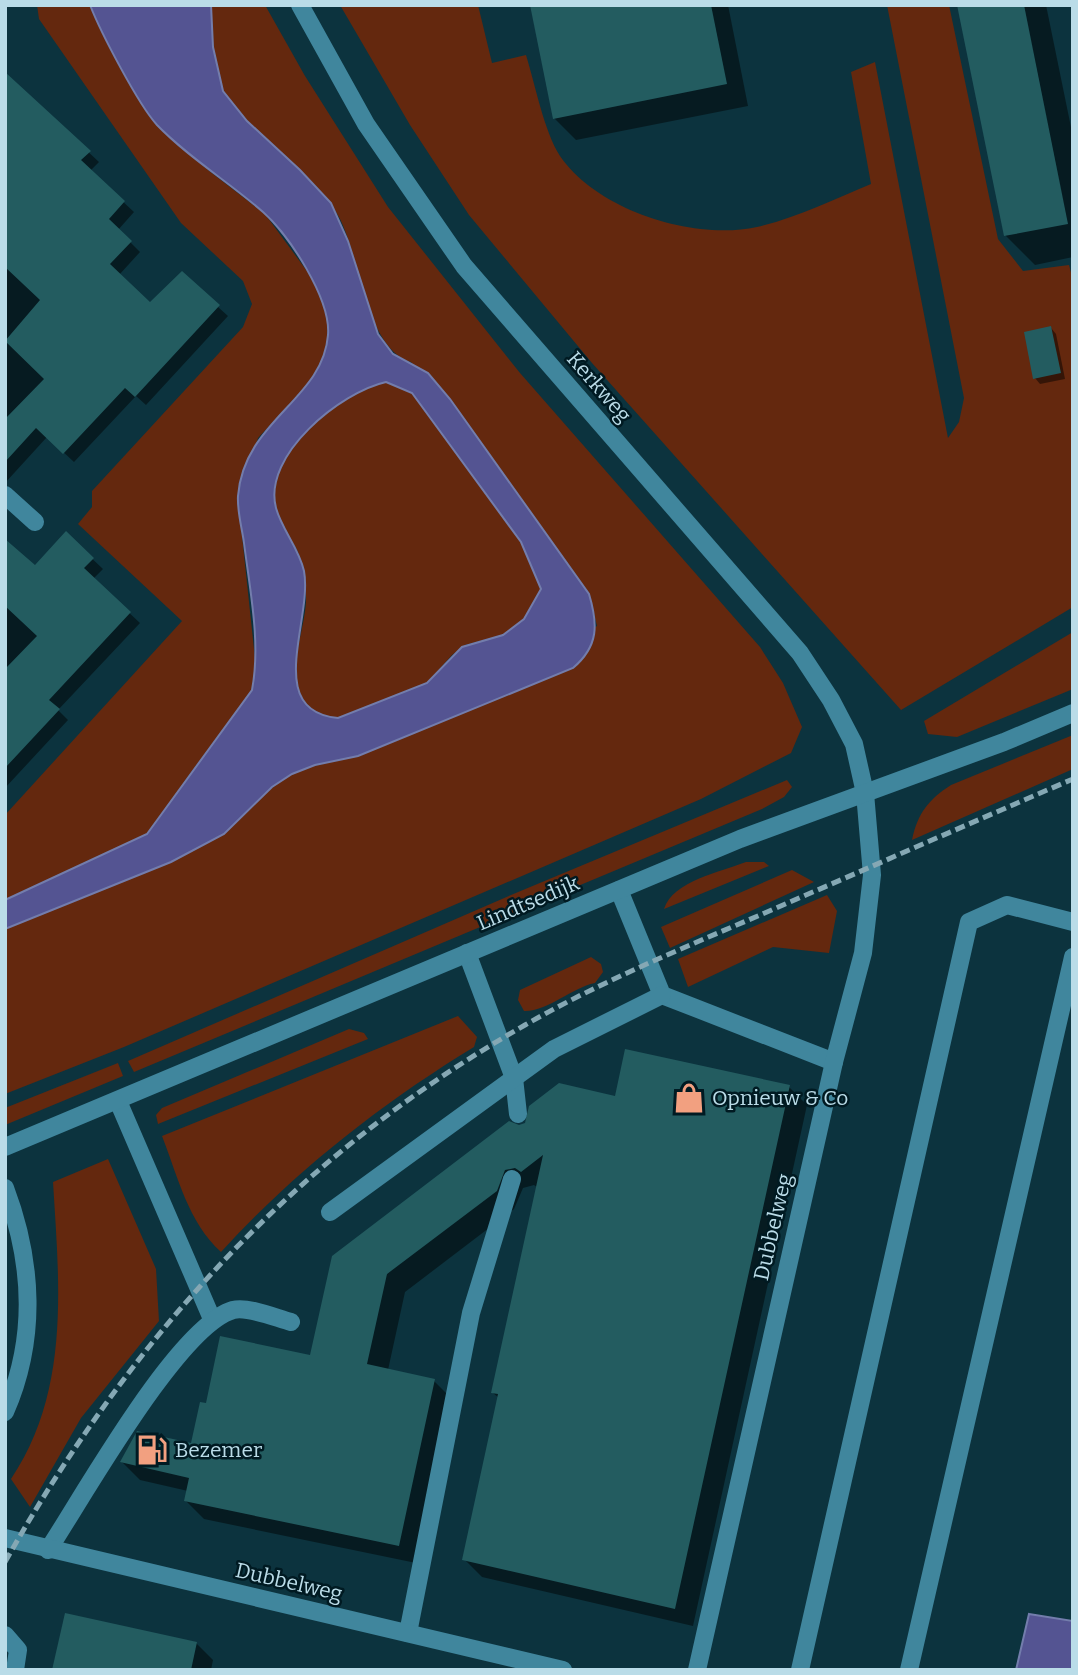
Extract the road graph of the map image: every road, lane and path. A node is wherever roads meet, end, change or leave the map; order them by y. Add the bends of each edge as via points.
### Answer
1 (300, 5) edge
2 (5, 495) edge
3 (35, 522) dead end
4 (1073, 713) edge
5 (865, 793) junction
6 (619, 890) junction
7 (1073, 922) edge
8 (467, 953) junction
9 (1073, 957) edge
10 (662, 995) junction
11 (834, 1062) junction
12 (514, 1078) junction
13 (118, 1101) junction
14 (518, 1114) dead end
15 (5, 1147) edge
16 (512, 1179) dead end
17 (5, 1188) edge
18 (330, 1212) dead end
19 (212, 1319) junction
20 (291, 1322) dead end
21 (5, 1412) edge
22 (5, 1538) edge
23 (48, 1550) junction
24 (408, 1633) junction
25 (5, 1635) edge
26 (15, 1670) edge
27 (564, 1670) edge
28 (697, 1670) edge
29 (800, 1670) edge
30 (909, 1670) edge

1 - 5 main road, Kerkweg via 366,124 464,266 800,653 831,699 853,744
2 - 3 main road
4 - 5 main road, Lindtsedijk
5 - 6 main road, Lindtsedijk
5 - 11 main road, Dubbelweg via 870,909
6 - 8 main road, Lindtsedijk
6 - 10 main road
7 - 29 main road via 1007,905 969,922
8 - 12 main road
8 - 13 main road, Lindtsedijk
9 - 30 main road
10 - 11 main road
10 - 12 main road via 554,1049
11 - 28 main road, Dubbelweg
12 - 14 main road
12 - 18 main road
13 - 15 main road, Lindtsedijk
13 - 19 main road
16 - 24 main road via 471,1313
17 - 21 main road via 25,1259 30,1324
19 - 20 main road via 237,1309
19 - 23 main road via 157,1381
22 - 23 main road, Dubbelweg
23 - 24 main road, Dubbelweg
24 - 27 main road, Dubbelweg
25 - 26 main road via 18,1650

